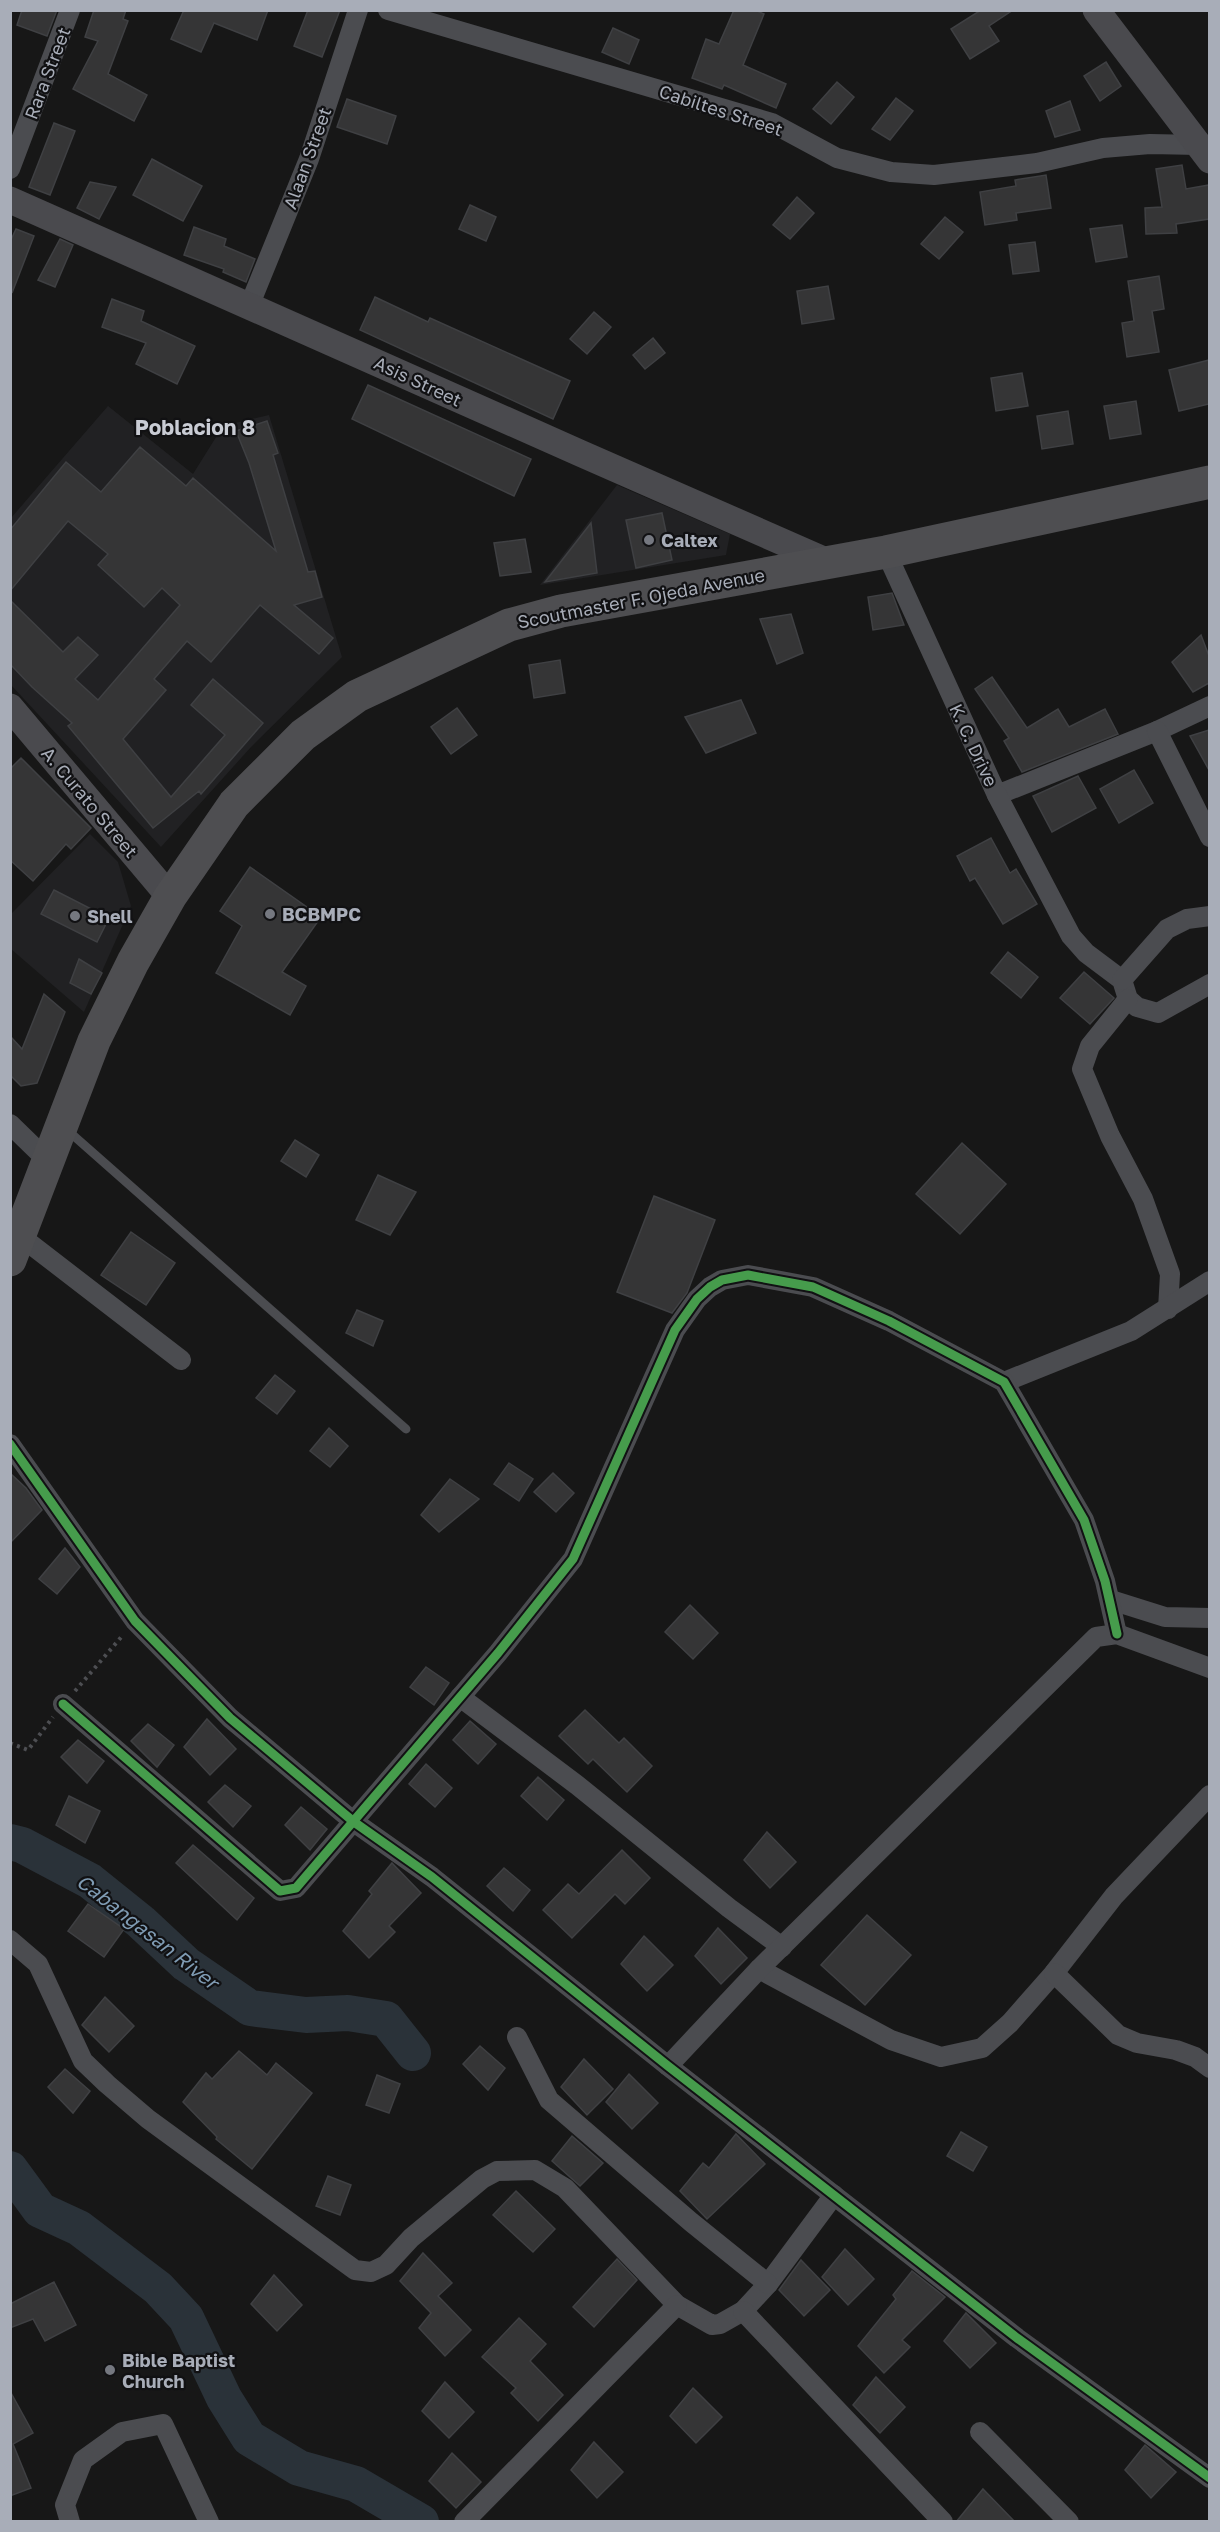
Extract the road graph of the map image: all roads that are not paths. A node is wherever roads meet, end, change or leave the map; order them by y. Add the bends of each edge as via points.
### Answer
1 (70, 10) edge
2 (358, 10) edge
3 (388, 10) edge
4 (1096, 10) edge
5 (1204, 153) edge
6 (10, 169) edge
7 (10, 200) edge
8 (250, 304) junction
9 (1209, 482) edge
10 (886, 552) junction
11 (826, 561) junction
12 (1209, 706) edge
13 (10, 707) edge
14 (1157, 731) junction
15 (998, 795) junction
16 (1209, 837) edge
17 (170, 897) junction
18 (1209, 916) edge
19 (1122, 980) junction
20 (1209, 984) edge
21 (1128, 999) junction
22 (10, 1124) edge
23 (62, 1125) junction
24 (48, 1161) junction
25 (16, 1248) edge
26 (1209, 1281) edge
27 (1168, 1309) junction
28 (181, 1360) dead end
29 (1004, 1382) junction
30 (406, 1429) dead end
31 (10, 1444) edge
32 (1111, 1600) junction
33 (1209, 1618) edge
34 (1117, 1634) junction
35 (1209, 1668) edge
36 (460, 1697) junction
37 (63, 1704) dead end
38 (1209, 1794) edge
39 (354, 1822) junction
40 (10, 1940) edge
41 (782, 1947) junction
42 (759, 1969) junction
43 (1054, 1973) junction
44 (517, 2037) dead end
45 (668, 2066) junction
46 (1209, 2068) edge
47 (834, 2195) junction
48 (768, 2284) junction
49 (677, 2305) junction
50 (743, 2311) junction
51 (980, 2432) dead end
52 (1209, 2478) edge
53 (70, 2522) edge
54 (209, 2522) edge
55 (464, 2522) edge
56 (943, 2522) edge
57 (1069, 2522) edge

1 - 6 street, Rara Street
2 - 8 street, Alaan Street via 309,159
3 - 5 street, Cabiltes Street via 772,123 837,158 891,172 934,175 1150,144
4 - 5 main road
7 - 8 main road, Asis Street
8 - 11 main road, Asis Street via 545,440
9 - 10 highway, Scoutmaster F. Ojeda Avenue
10 - 11 highway, Scoutmaster F. Ojeda Avenue
10 - 15 street, K. C. Drive
11 - 17 highway, Scoutmaster F. Ojeda Avenue via 561,611 508,625 357,696 303,735 234,804
12 - 14 street, K. C. Drive
13 - 17 main road, A. Curato Street
14 - 15 street, K. C. Drive
14 - 16 street
15 - 19 street via 1071,936 1086,953
17 - 23 highway, Scoutmaster F. Ojeda Avenue via 94,1041
18 - 19 street via 1186,919 1167,929
19 - 21 street
20 - 21 street via 1158,1013
21 - 27 street via 1090,1046 1082,1069 1159,1242 1170,1274
22 - 24 street
23 - 24 highway, Scoutmaster F. Ojeda Avenue
23 - 30 lane
24 - 25 highway, Scoutmaster F. Ojeda Avenue
25 - 28 street
26 - 27 street
27 - 29 street via 1131,1331
29 - 32 street via 1084,1520
29 - 36 street via 889,1321 813,1287 748,1275 722,1280 697,1299 675,1330 573,1559
31 - 39 street via 135,1621 230,1718
32 - 33 street via 1164,1617
32 - 34 street
34 - 35 street
34 - 41 street via 1096,1637
36 - 39 street
36 - 41 street
37 - 39 street via 280,1891 296,1888 305,1881
38 - 43 street via 1113,1896
39 - 45 street via 432,1877
40 - 49 street via 38,1964 83,2061 107,2084 148,2119 355,2270 372,2272 386,2265 411,2238 497,2170 535,2170 565,2188
41 - 42 street
42 - 43 street via 881,2035 941,2057 982,2048
42 - 45 street
43 - 46 street via 1118,2035 1176,2050
44 - 48 street via 549,2100
45 - 47 street
47 - 48 street
47 - 52 street via 1017,2338
48 - 50 street
49 - 50 street via 712,2325
49 - 55 street
50 - 56 street
51 - 57 street
53 - 54 street via 65,2505 82,2460 122,2432 163,2424

